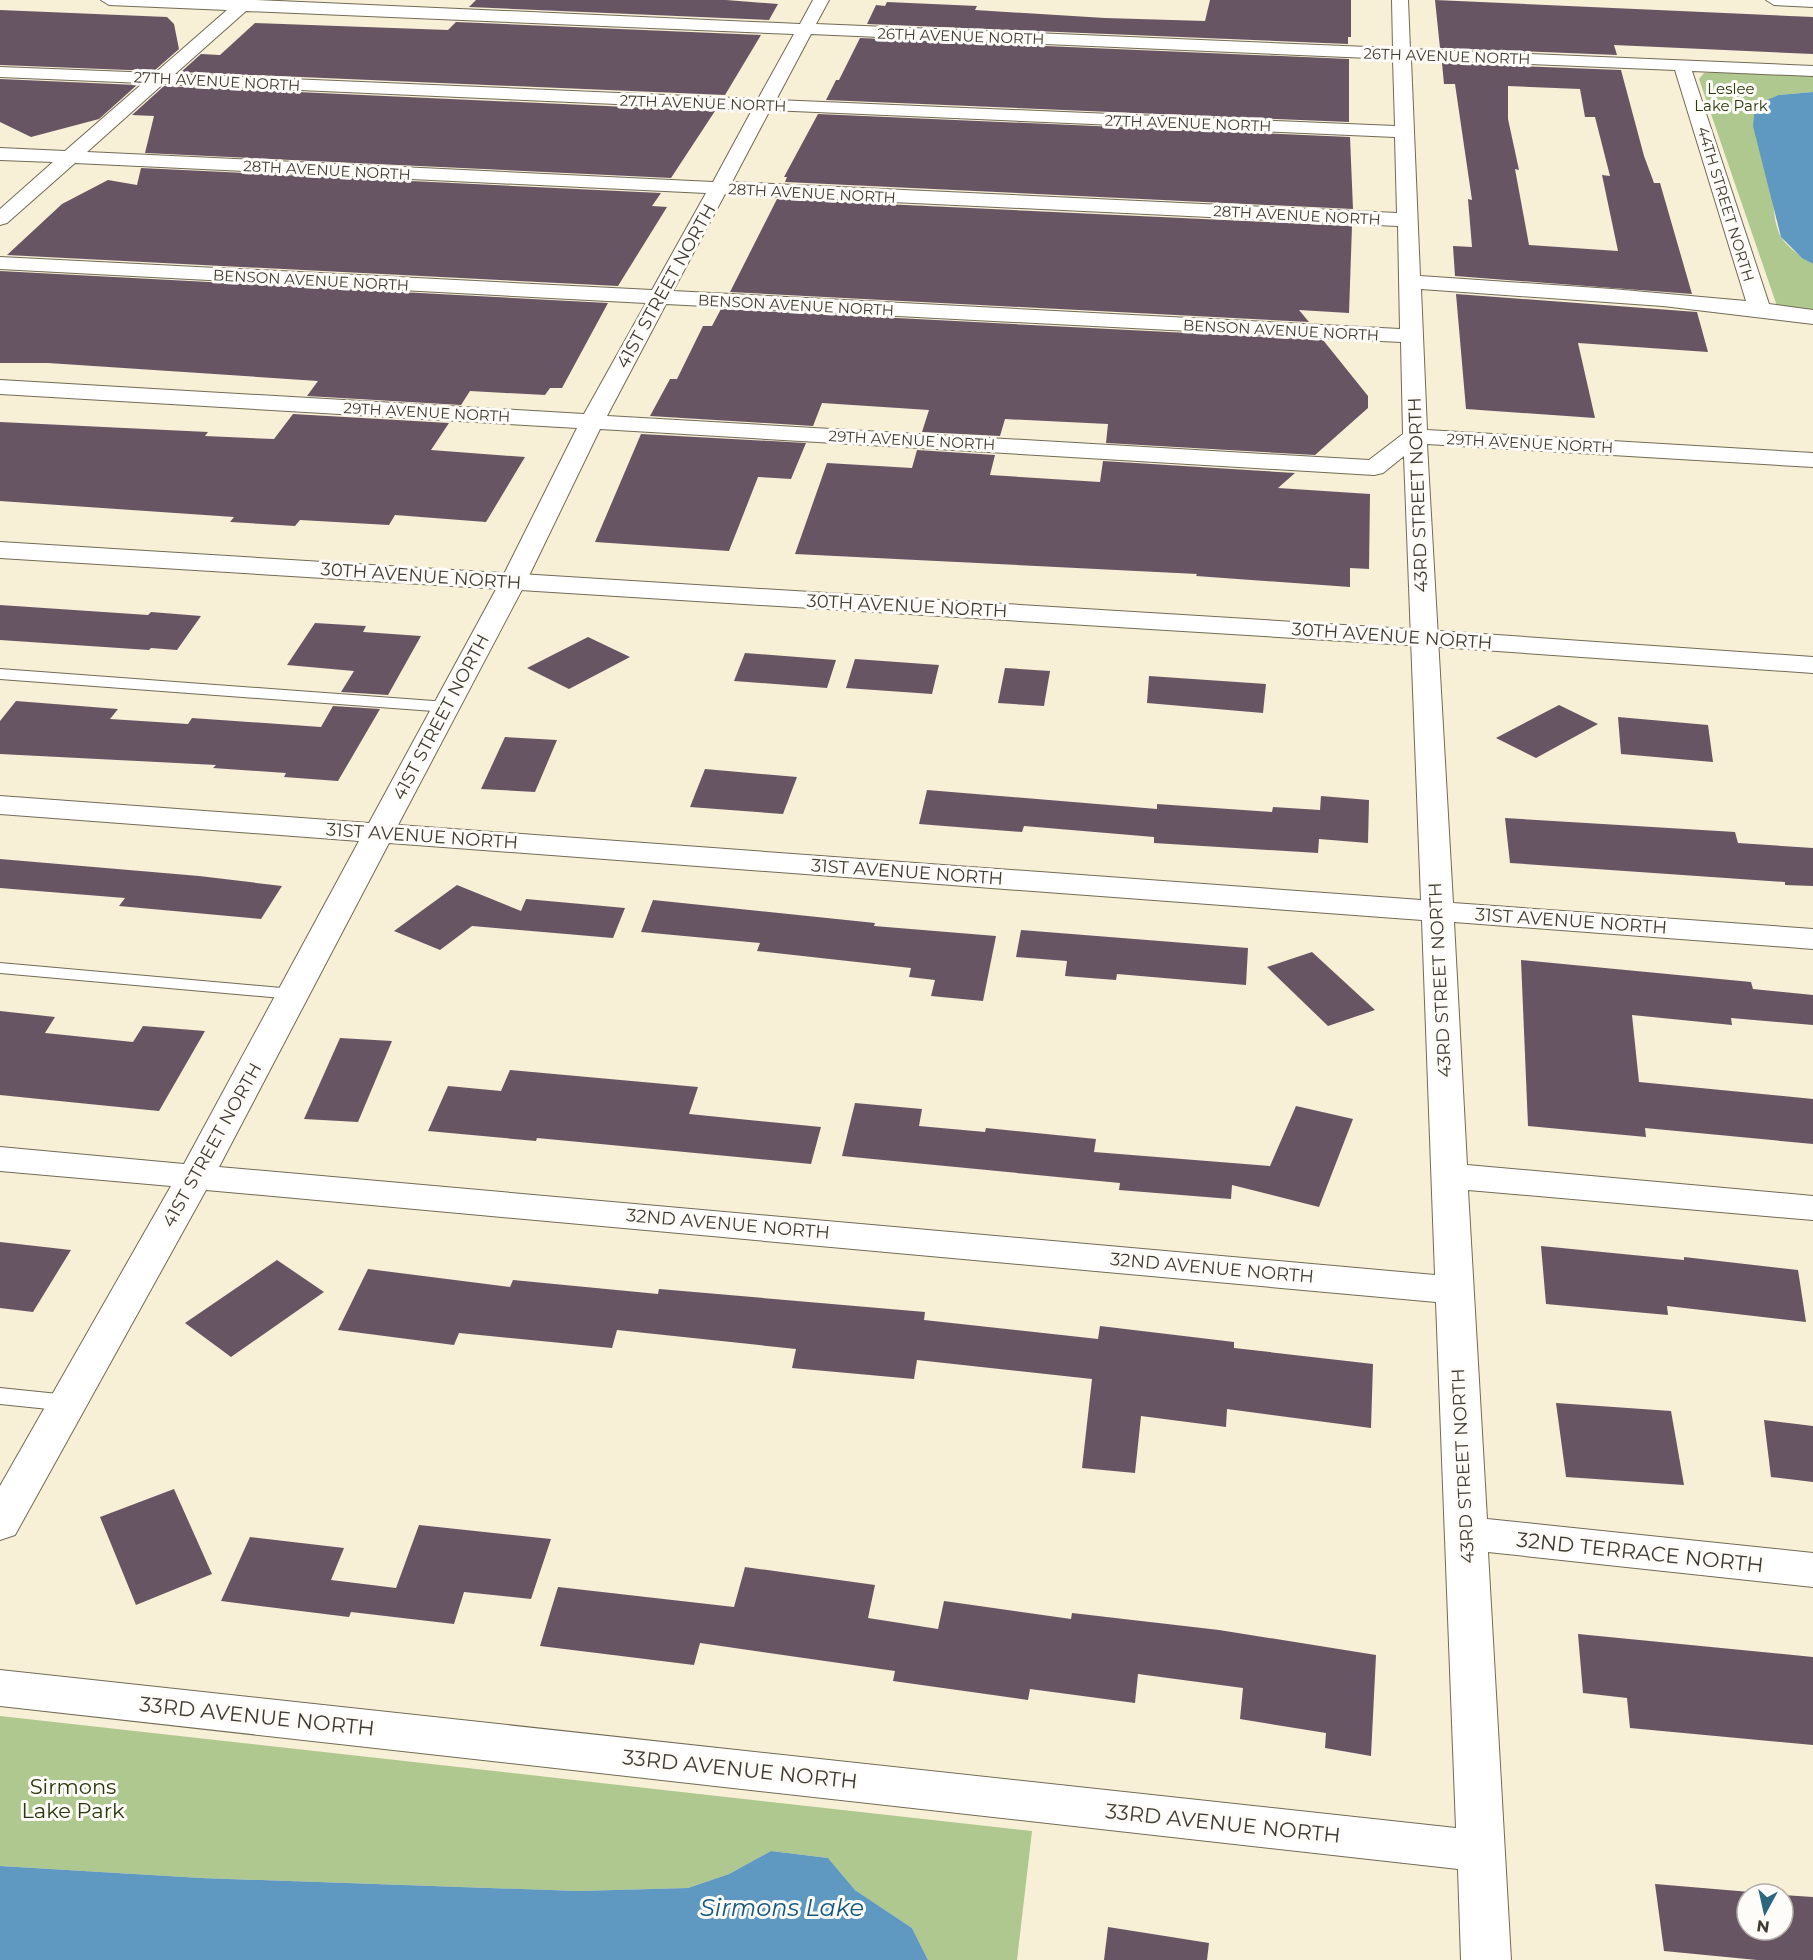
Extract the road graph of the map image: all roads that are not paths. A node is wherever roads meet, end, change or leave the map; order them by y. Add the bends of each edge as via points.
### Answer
1 (110, 0) edge
2 (821, 0) edge
3 (1401, 0) edge
4 (1774, 0) edge
5 (1813, 2) edge
6 (245, 3) edge
7 (805, 30) junction
8 (1403, 54) junction
9 (1682, 66) junction
10 (1813, 71) edge
11 (0, 72) edge
12 (159, 79) junction
13 (764, 105) junction
14 (1405, 132) junction
15 (0, 154) edge
16 (71, 158) junction
17 (719, 189) junction
18 (0, 219) edge
19 (1408, 220) junction
20 (0, 263) edge
21 (1410, 282) junction
22 (659, 298) junction
23 (1759, 308) junction
24 (1813, 317) edge
25 (1412, 336) junction
26 (0, 387) edge
27 (592, 421) junction
28 (1415, 436) junction
29 (1813, 459) edge
30 (0, 550) edge
31 (513, 582) junction
32 (1425, 638) junction
33 (1813, 664) edge
34 (0, 674) edge
35 (447, 707) junction
36 (0, 805) edge
37 (379, 833) junction
38 (1437, 911) junction
39 (1813, 939) edge
40 (0, 968) edge
41 (293, 994) junction
42 (0, 1159) edge
43 (196, 1176) junction
44 (1450, 1176) junction
45 (1813, 1208) edge
46 (1455, 1290) junction
47 (0, 1396) edge
48 (68, 1403) junction
49 (0, 1524) edge
50 (1466, 1533) junction
51 (1813, 1570) edge
52 (0, 1688) edge
53 (1480, 1851) junction
54 (1486, 1960) edge

1 - 6 street, 26TH AVENUE NORTH
2 - 7 street, 41ST STREET NORTH
3 - 8 street, 43RD STREET NORTH
4 - 5 street
6 - 7 street, 26TH AVENUE NORTH
6 - 12 street
7 - 8 street, 26TH AVENUE NORTH
7 - 13 street, 41ST STREET NORTH
8 - 9 street, 26TH AVENUE NORTH
8 - 14 street, 43RD STREET NORTH
9 - 10 street, 26TH AVENUE NORTH
9 - 23 street, 44TH STREET NORTH
11 - 12 street, 27TH AVENUE NORTH
12 - 13 street, 27TH AVENUE NORTH
12 - 16 street
13 - 14 street, 27TH AVENUE NORTH
13 - 17 street, 41ST STREET NORTH
14 - 19 street, 43RD STREET NORTH
15 - 16 street, 28TH AVENUE NORTH
16 - 17 street, 28TH AVENUE NORTH
16 - 18 street
17 - 19 street, 28TH AVENUE NORTH
17 - 22 street, 41ST STREET NORTH
19 - 21 street, 43RD STREET NORTH
20 - 22 street, BENSON AVENUE NORTH
21 - 23 street
21 - 25 street, 43RD STREET NORTH
22 - 25 street, BENSON AVENUE NORTH
22 - 27 street, 41ST STREET NORTH
23 - 24 street
25 - 28 street, 43RD STREET NORTH
26 - 27 street, 29TH AVENUE NORTH
27 - 28 street, 29TH AVENUE NORTH via 1374,468
27 - 31 street, 41ST STREET NORTH
28 - 29 street, 29TH AVENUE NORTH
28 - 32 street, 43RD STREET NORTH
30 - 31 street, 30TH AVENUE NORTH
31 - 32 street, 30TH AVENUE NORTH
31 - 35 street, 41ST STREET NORTH
32 - 33 street, 30TH AVENUE NORTH
32 - 38 street, 43RD STREET NORTH
34 - 35 lane
35 - 37 street, 41ST STREET NORTH
36 - 37 street, 31ST AVENUE NORTH
37 - 38 street, 31ST AVENUE NORTH
37 - 41 street, 41ST STREET NORTH
38 - 39 street, 31ST AVENUE NORTH
38 - 44 street, 43RD STREET NORTH
40 - 41 lane
41 - 43 street, 41ST STREET NORTH
42 - 43 street, 32ND AVENUE NORTH
43 - 46 street, 32ND AVENUE NORTH
43 - 48 street, 41ST STREET NORTH
44 - 45 street
44 - 46 street, 43RD STREET NORTH
46 - 50 street, 43RD STREET NORTH
47 - 48 lane
48 - 49 street, 41ST STREET NORTH
50 - 51 street, 32ND TERRACE NORTH
50 - 53 street, 43RD STREET NORTH
52 - 53 street, 33RD AVENUE NORTH
53 - 54 street, 43RD STREET NORTH

